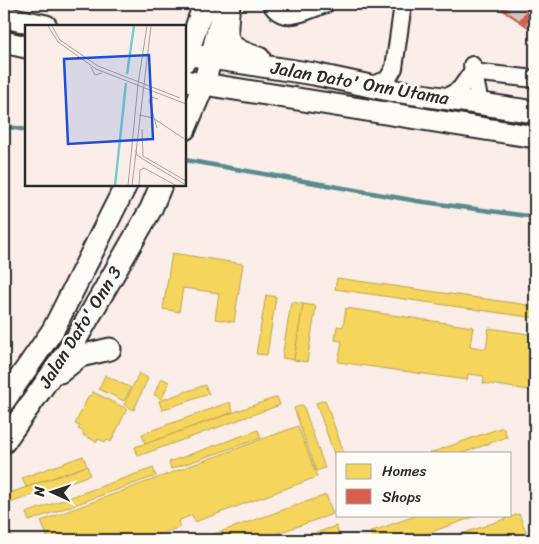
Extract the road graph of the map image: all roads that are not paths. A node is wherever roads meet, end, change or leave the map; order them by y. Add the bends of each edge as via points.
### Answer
1 (194, 4) edge
2 (204, 4) edge
3 (225, 4) edge
4 (229, 4) edge
5 (271, 4) edge
6 (326, 4) edge
7 (403, 4) edge
8 (413, 4) edge
9 (4, 17) edge
10 (41, 25) edge
11 (182, 25) edge
12 (4, 42) edge
13 (401, 43) junction
14 (25, 47) edge
15 (186, 57) edge
16 (209, 59) junction
17 (472, 68) junction
18 (314, 74) junction
19 (535, 78) edge
20 (194, 83) edge
21 (368, 86) junction
22 (408, 92) junction
23 (445, 98) junction
24 (480, 103) junction
25 (535, 112) edge
26 (186, 124) edge
27 (535, 137) edge
28 (126, 186) edge
29 (161, 186) edge
30 (108, 283) junction
31 (53, 330) junction
32 (75, 341) junction
33 (38, 393) junction
34 (4, 401) edge
35 (4, 442) edge

1 - 11 main road
2 - 15 main road
3 - 16 main road
4 - 18 main road via 226,28 232,47 238,52
5 - 6 lane via 278,13 289,17
7 - 13 lane
8 - 13 lane
9 - 10 main road
12 - 14 main road
13 - 21 lane via 387,80
13 - 22 lane via 398,75
15 - 16 main road, Jalan Dato' Onn Utama
16 - 18 main road, Jalan Dato' Onn Utama
16 - 20 main road
17 - 19 lane
17 - 23 lane via 460,89
17 - 24 lane
18 - 21 main road, Jalan Dato' Onn Utama
20 - 26 main road
20 - 27 main road, Jalan Dato' Onn Utama
21 - 22 main road, Jalan Dato' Onn Utama
22 - 23 main road, Jalan Dato' Onn Utama
23 - 24 main road, Jalan Dato' Onn Utama
24 - 25 main road, Jalan Dato' Onn Utama
28 - 31 main road, Jalan Dato' Onn 3
29 - 30 main road, Jalan Dato' Onn 3 via 151,209
30 - 32 main road, Jalan Dato' Onn 3
30 - 33 main road via 95,327 96,337 110,349 80,356
31 - 32 main road
31 - 34 main road, Jalan Dato' Onn 3
32 - 33 main road, Jalan Dato' Onn 3
33 - 35 main road, Jalan Dato' Onn 3

